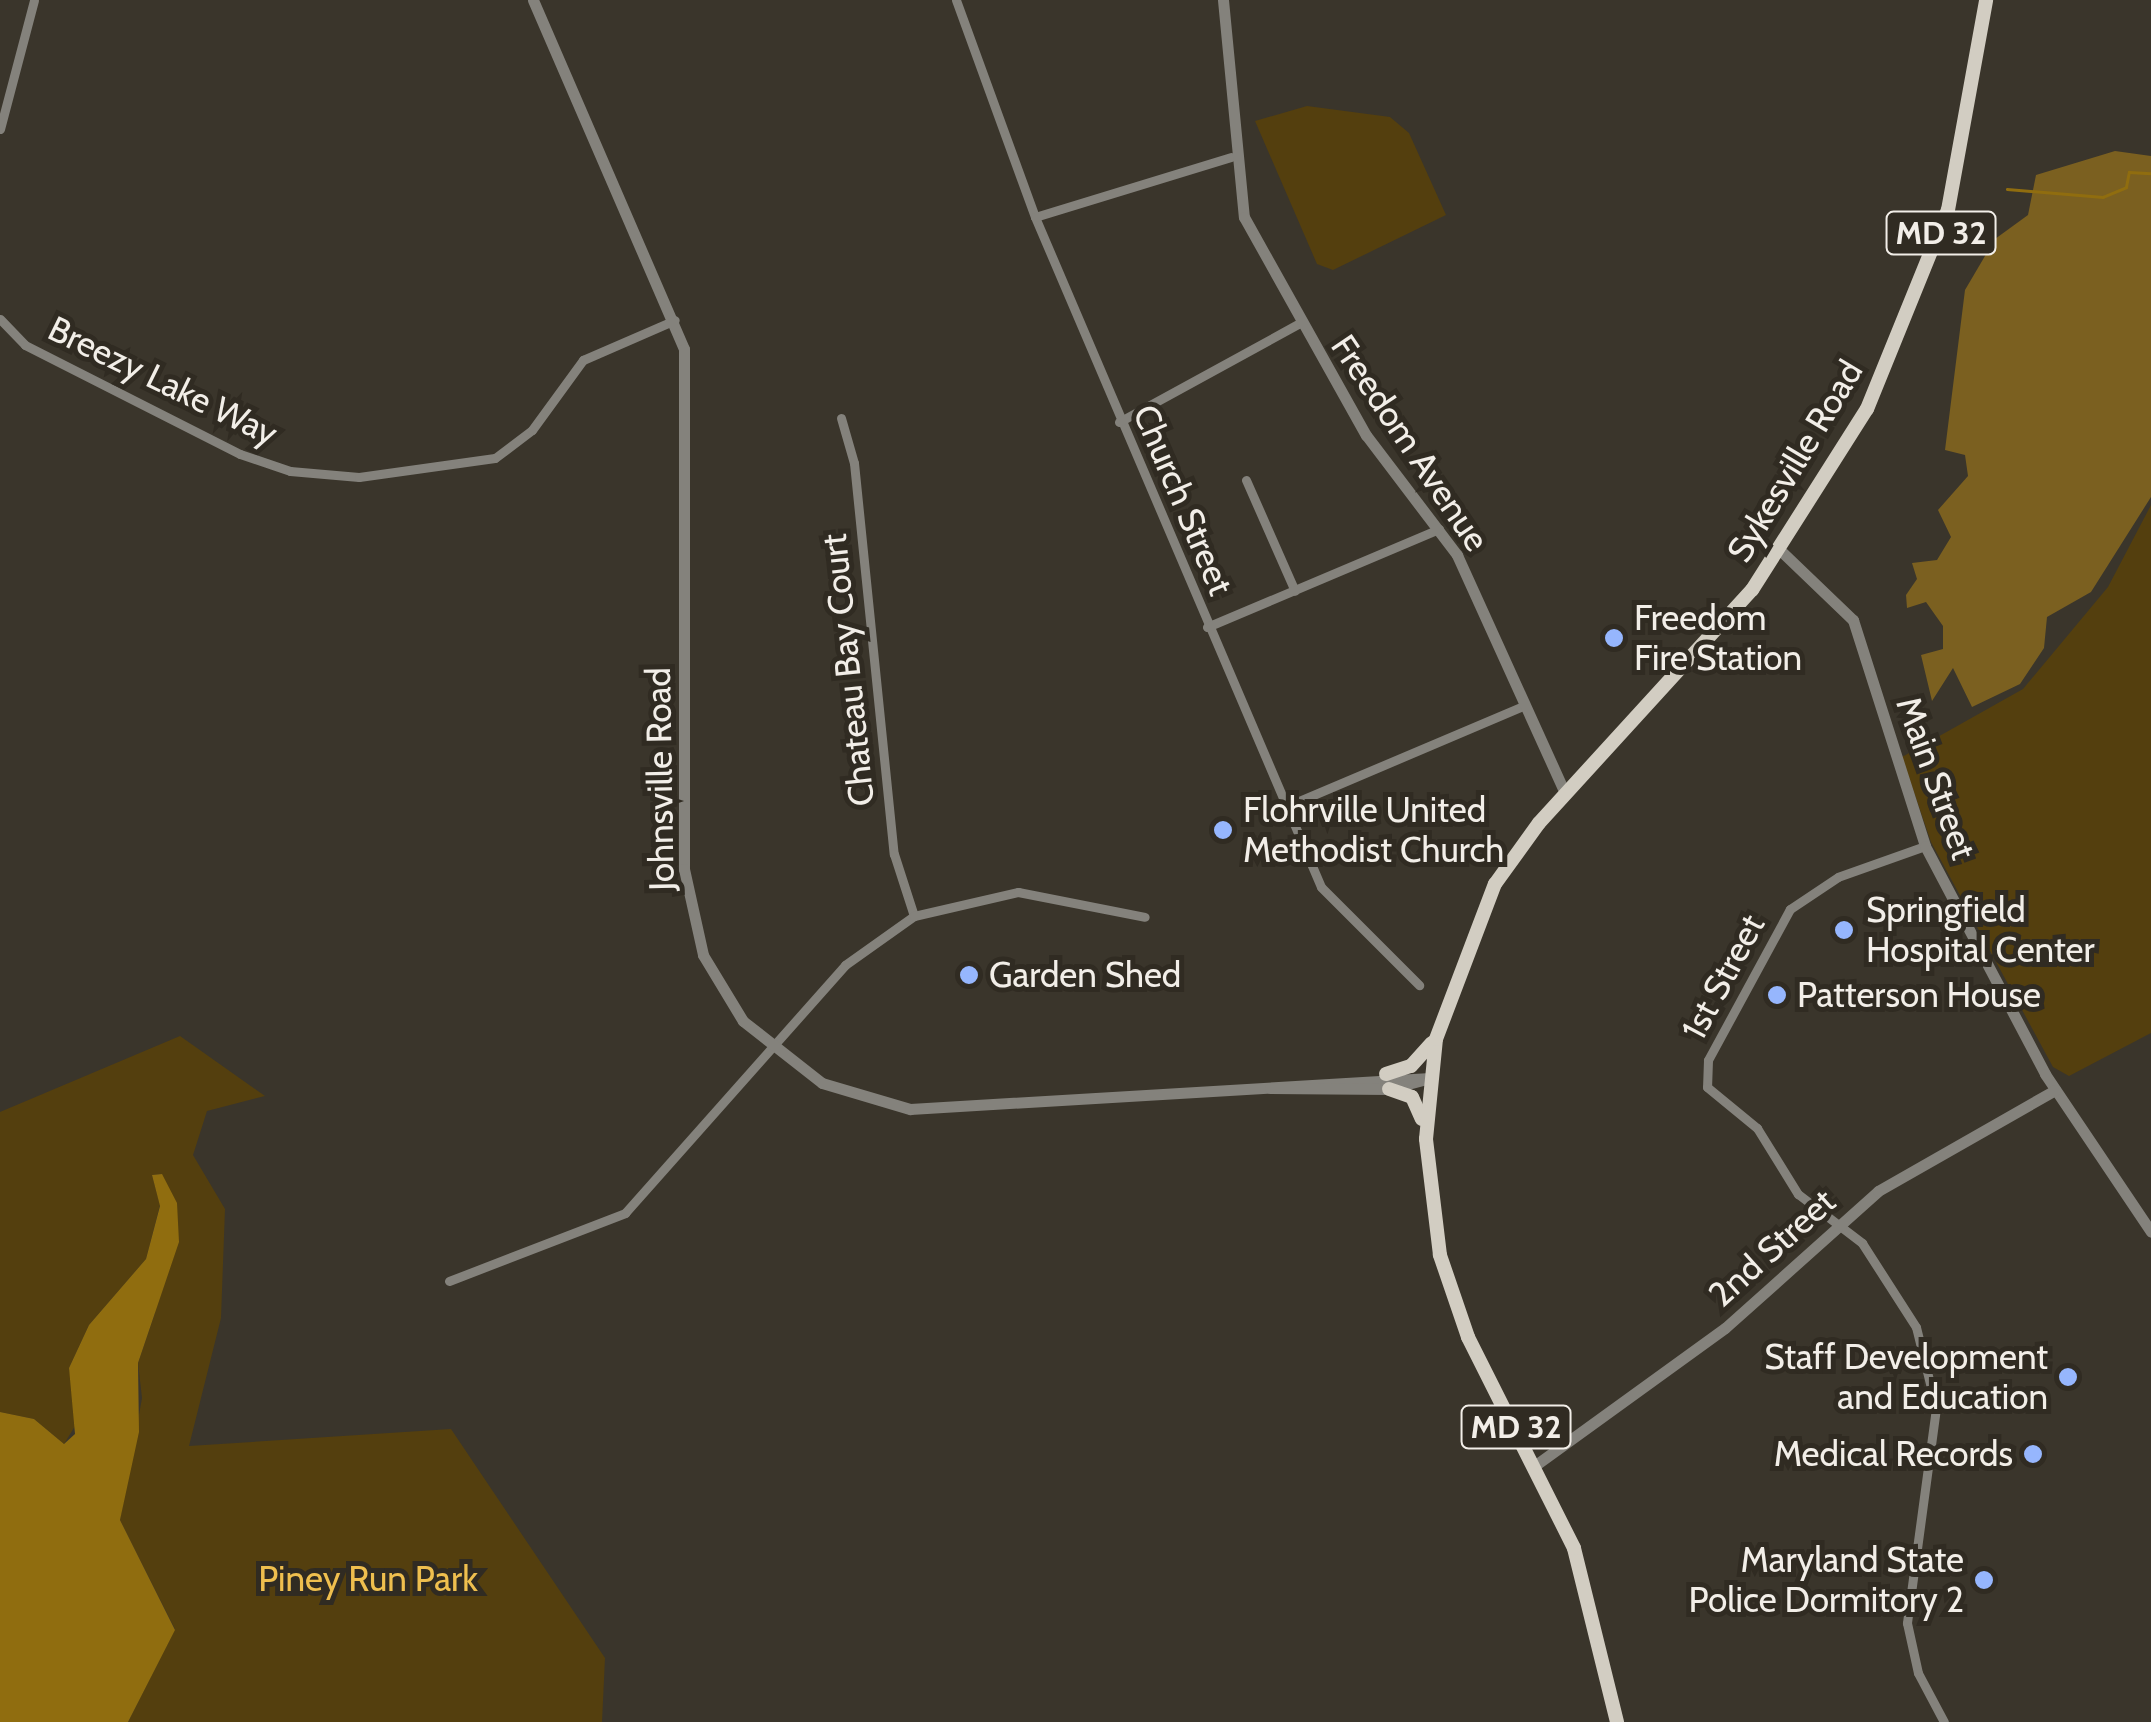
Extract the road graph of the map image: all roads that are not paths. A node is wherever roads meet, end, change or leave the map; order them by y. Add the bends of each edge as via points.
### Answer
1 (34, 0) edge
2 (532, 0) edge
3 (956, 0) edge
4 (1222, 0) edge
5 (1986, 0) edge
6 (0, 129) edge
7 (1231, 157) junction
8 (1035, 217) junction
9 (0, 319) edge
10 (676, 320) junction
11 (1298, 324) junction
12 (840, 418) dead end
13 (1120, 422) junction
14 (1246, 480) dead end
15 (1440, 528) junction
16 (1781, 550) junction
17 (1295, 591) junction
18 (1207, 627) junction
19 (1525, 704) junction
20 (1565, 793) junction
21 (1284, 808) junction
22 (1925, 846) junction
23 (914, 916) junction
24 (1146, 916) dead end
25 (1420, 984) dead end
26 (1436, 1039) junction
27 (770, 1050) junction
28 (1430, 1078) junction
29 (1388, 1082) junction
30 (2055, 1090) junction
31 (1426, 1132) junction
32 (1842, 1220) junction
33 (2151, 1232) edge
34 (450, 1280) dead end
35 (1537, 1464) junction
36 (1617, 1722) edge
37 (1944, 1722) edge

1 - 6 street
2 - 10 street, Johnsville Road
3 - 8 street, Church Street
4 - 7 street, Freedom Avenue
5 - 16 main road, Sykesville Road / MD 32 via 1967,136 1923,286 1868,409
7 - 8 street
7 - 11 street, Freedom Avenue via 1244,217
8 - 13 street, Church Street
9 - 10 street, Breezy Lake Way via 24,345 262,463 359,477 494,458 532,430 583,360
10 - 27 street, Johnsville Road via 690,407 687,898 719,987
11 - 13 street
11 - 15 street, Freedom Avenue via 1366,435
12 - 23 street, Chateau Bay Court via 853,453 894,854
13 - 18 street, Church Street
14 - 17 street
15 - 17 street
15 - 19 street, Freedom Avenue
16 - 20 main road, Sykesville Road / MD 32
16 - 22 street, Main Street via 1853,620
17 - 18 street
18 - 21 street, Church Street
19 - 20 street, Freedom Avenue
19 - 21 street
20 - 26 main road, Sykesville Road / MD 32 via 1489,896
21 - 25 street, Church Street via 1328,897
22 - 30 street, Main Street
22 - 32 street, 1st Street via 1838,877 1790,909 1708,1060 1710,1094 1757,1128 1798,1194
23 - 24 street via 1018,892
23 - 27 street via 845,965
26 - 28 main road, Sykesville Road / MD 32
26 - 29 main road
27 - 29 street, Johnsville Road via 846,1094 910,1110
27 - 34 street via 624,1213
28 - 29 street, Johnsville Road
28 - 31 main road, Sykesville Road / MD 32
29 - 31 main road via 1412,1097
30 - 32 street, 2nd Street
30 - 33 street, Main Street
31 - 35 main road, Sykesville Road / MD 32 via 1433,1221 1454,1300
32 - 35 street, 2nd Street via 1725,1328
32 - 37 street via 1894,1286 1928,1366 1932,1453 1908,1623 1918,1673
35 - 36 main road, Sykesville Road / MD 32 via 1590,1598

